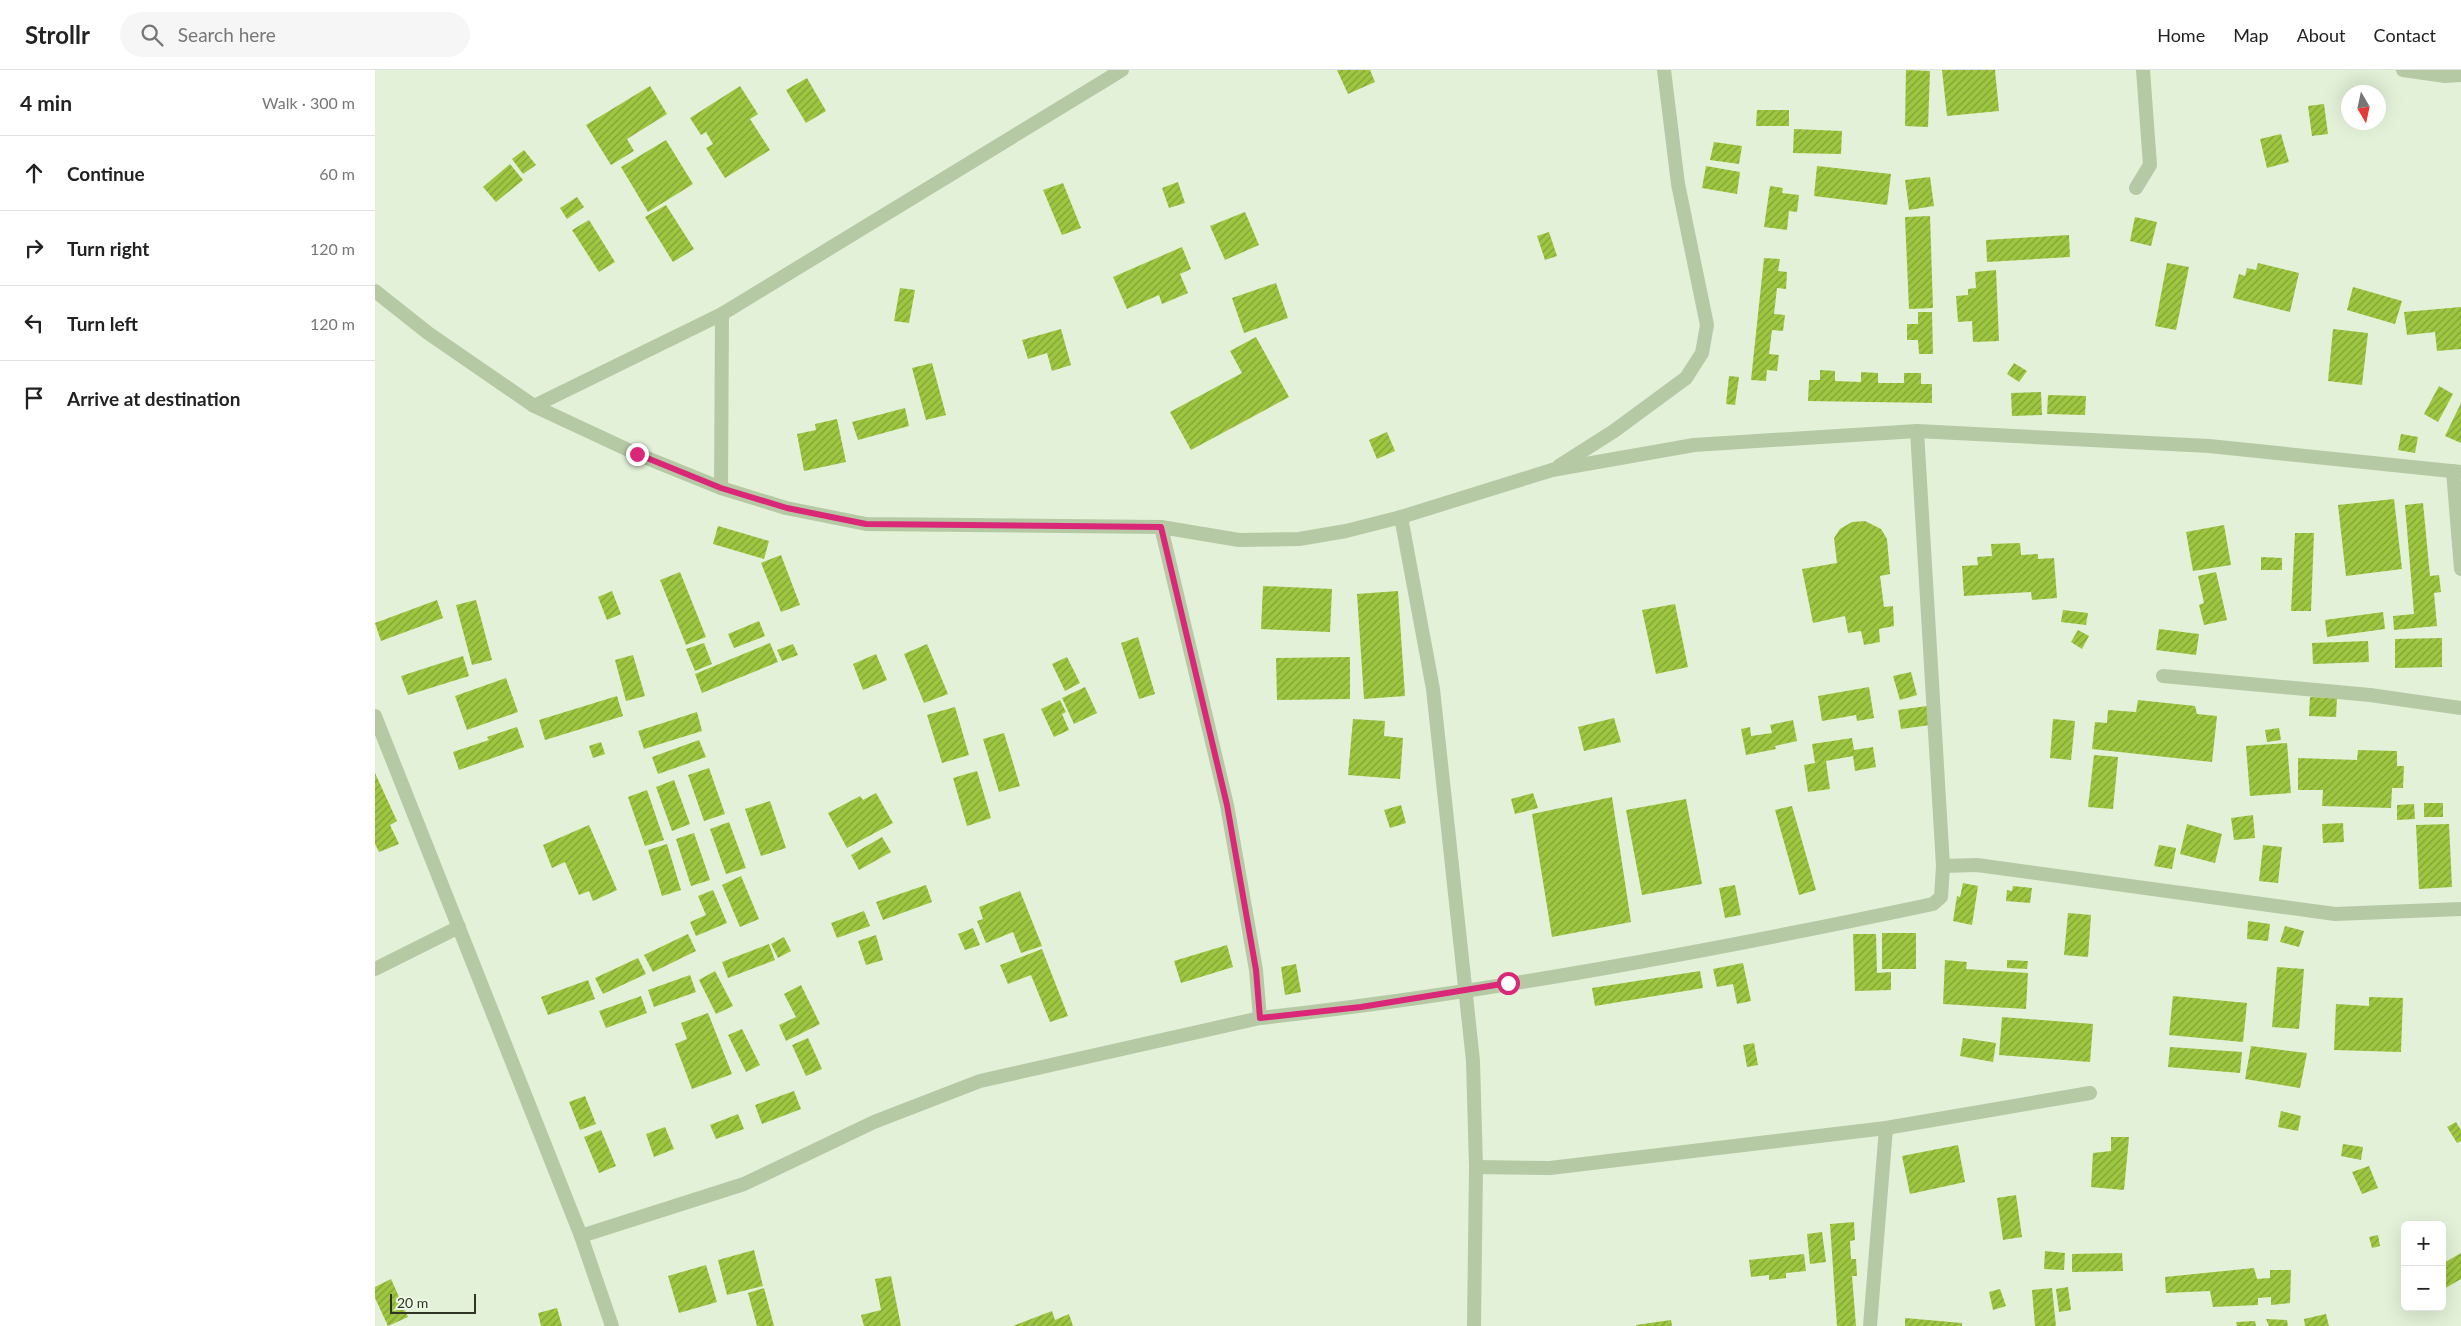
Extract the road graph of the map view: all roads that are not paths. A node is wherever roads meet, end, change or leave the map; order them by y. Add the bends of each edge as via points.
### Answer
1 (1121, 70) edge
2 (1664, 70) edge
3 (2143, 70) edge
4 (2403, 70) edge
5 (2461, 75) edge
6 (2137, 188) dead end
7 (375, 291) edge
8 (722, 314) junction
9 (533, 406) junction
10 (1917, 431) junction
11 (1552, 470) junction
12 (2457, 471) edge
13 (721, 488) junction
14 (1401, 517) junction
15 (1161, 527) junction
16 (2461, 569) edge
17 (2163, 676) dead end
18 (2461, 708) edge
19 (375, 716) edge
20 (1943, 866) junction
21 (2461, 909) edge
22 (459, 927) junction
23 (375, 969) edge
24 (1467, 989) junction
25 (1260, 1018) junction
26 (2090, 1093) dead end
27 (1885, 1128) junction
28 (1476, 1167) junction
29 (581, 1236) junction
30 (612, 1326) edge
31 (1475, 1326) edge
32 (1870, 1326) edge

1 - 8 street
2 - 11 street via 1678,184 1707,325 1702,352 1686,378 1614,431
3 - 6 street via 2149,165
4 - 5 street
7 - 9 street via 428,333
8 - 9 street
8 - 13 street
9 - 13 street
10 - 11 street via 1694,445
10 - 12 street via 2209,446
10 - 20 street
11 - 14 street
12 - 16 street
13 - 15 street via 787,508 866,524
14 - 15 street via 1299,539 1239,540
14 - 24 street via 1433,689
15 - 25 street via 1227,805 1256,970
17 - 18 street via 2370,695
19 - 22 street
20 - 21 street via 1977,866 2335,914
20 - 24 street via 1941,897 1933,904 1693,953
22 - 23 street
22 - 29 street
24 - 25 street via 1361,1007
24 - 28 street
25 - 29 street via 980,1081 874,1122 744,1184
26 - 27 street
27 - 28 street via 1550,1168
27 - 32 street
28 - 31 street
29 - 30 street

